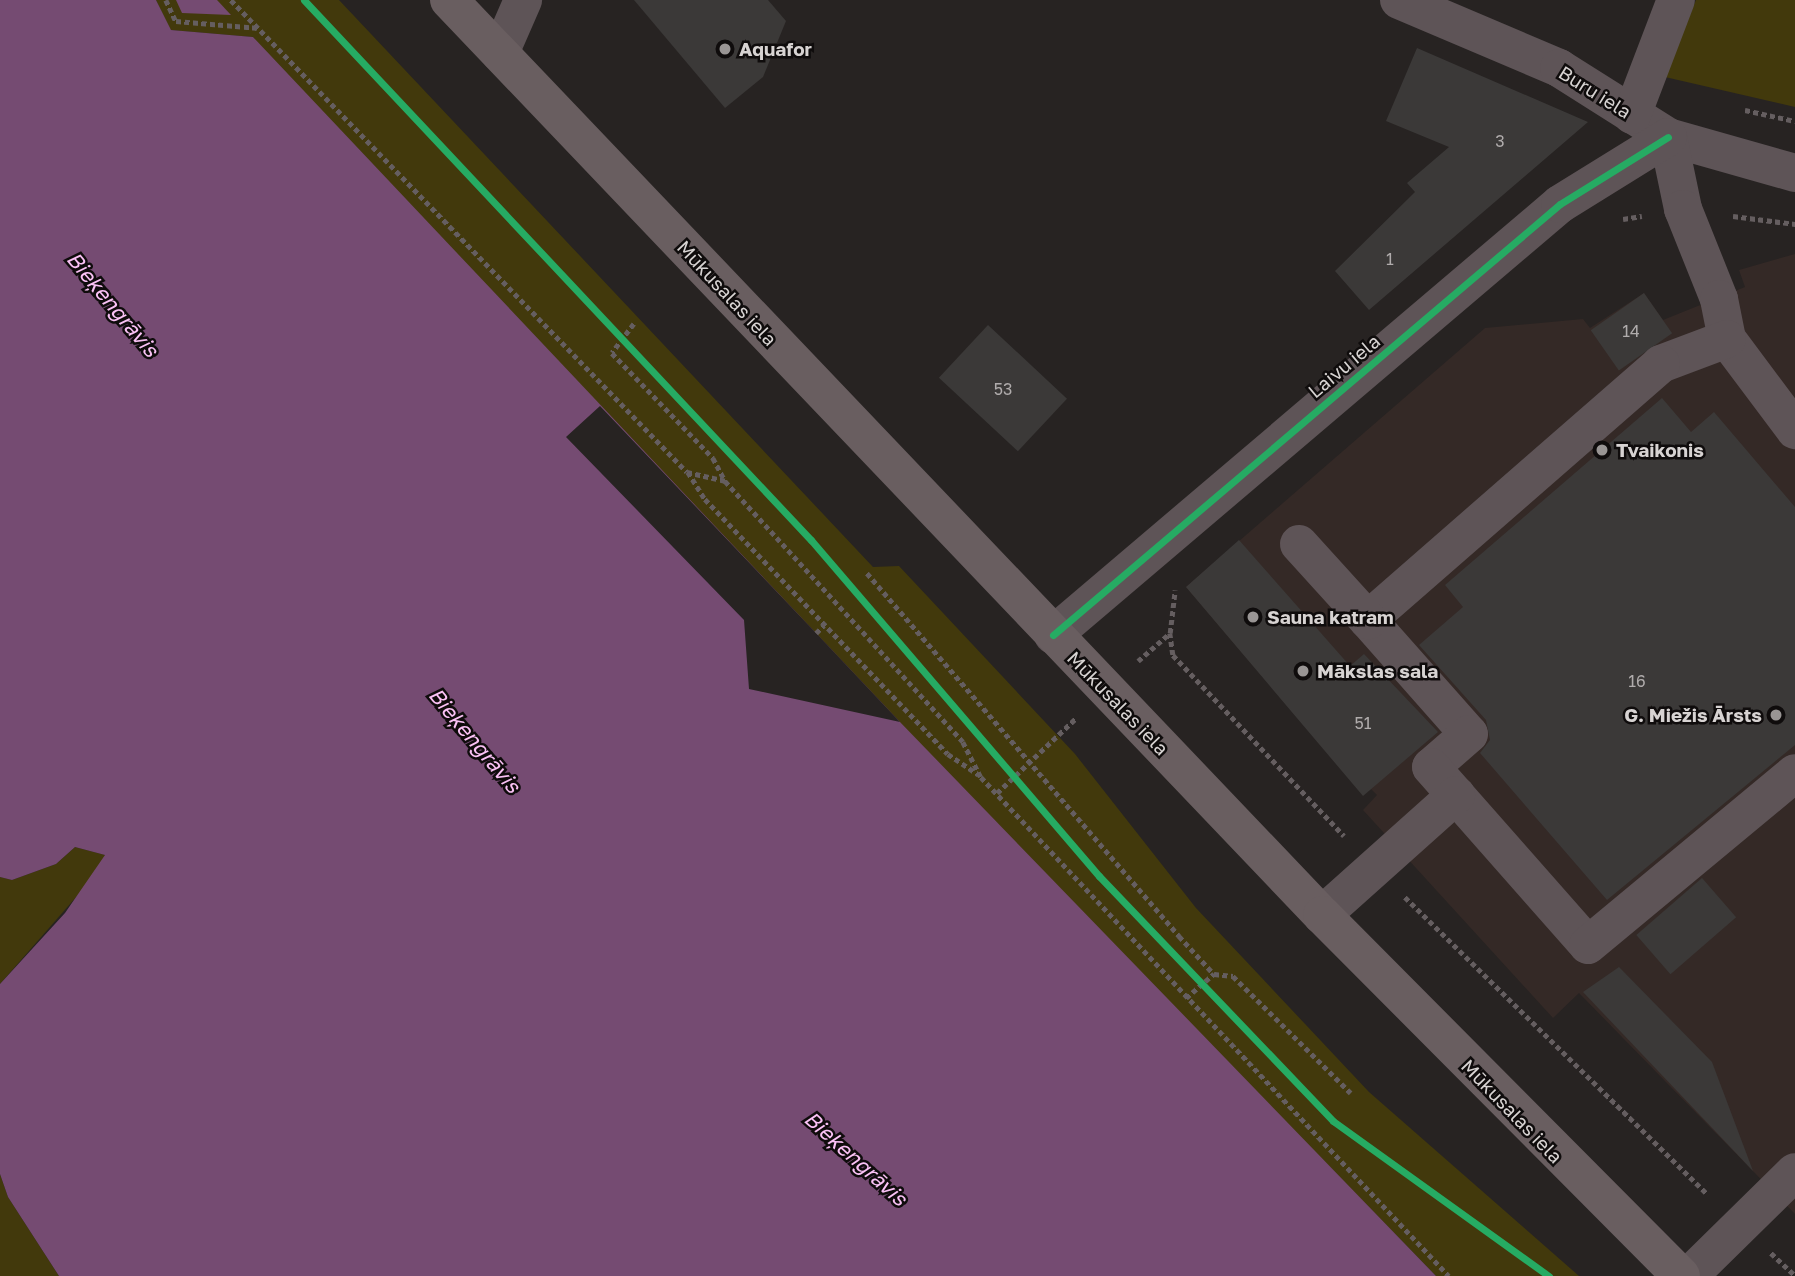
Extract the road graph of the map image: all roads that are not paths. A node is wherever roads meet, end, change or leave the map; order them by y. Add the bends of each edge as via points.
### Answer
1 (449, 0) edge
2 (523, 0) edge
3 (1399, 0) edge
4 (1676, 0) edge
5 (499, 53) junction
6 (1632, 115) junction
7 (1668, 137) junction
8 (1795, 173) edge
9 (1727, 339) junction
10 (1795, 430) edge
11 (1299, 544) dead end
12 (1368, 620) junction
13 (1053, 635) junction
14 (1795, 772) edge
15 (1456, 795) junction
16 (1322, 915) junction
17 (1795, 1172) edge
18 (1681, 1276) edge
19 (1689, 1276) edge

1 - 5 main road, Mūkusalas iela
2 - 5 street
3 - 6 street, Buru iela via 1559,68
4 - 6 street
5 - 13 main road, Mūkusalas iela
6 - 7 street, Buru iela
7 - 8 street, Buru iela
7 - 9 street via 1683,209 1719,299
7 - 13 street, Laivu iela via 1560,204
9 - 10 street
9 - 12 street via 1661,364
11 - 12 street
12 - 15 street via 1469,734 1431,767
13 - 16 main road, Mūkusalas iela
14 - 15 street via 1588,945
15 - 16 street
16 - 18 main road, Mūkusalas iela
17 - 19 street

